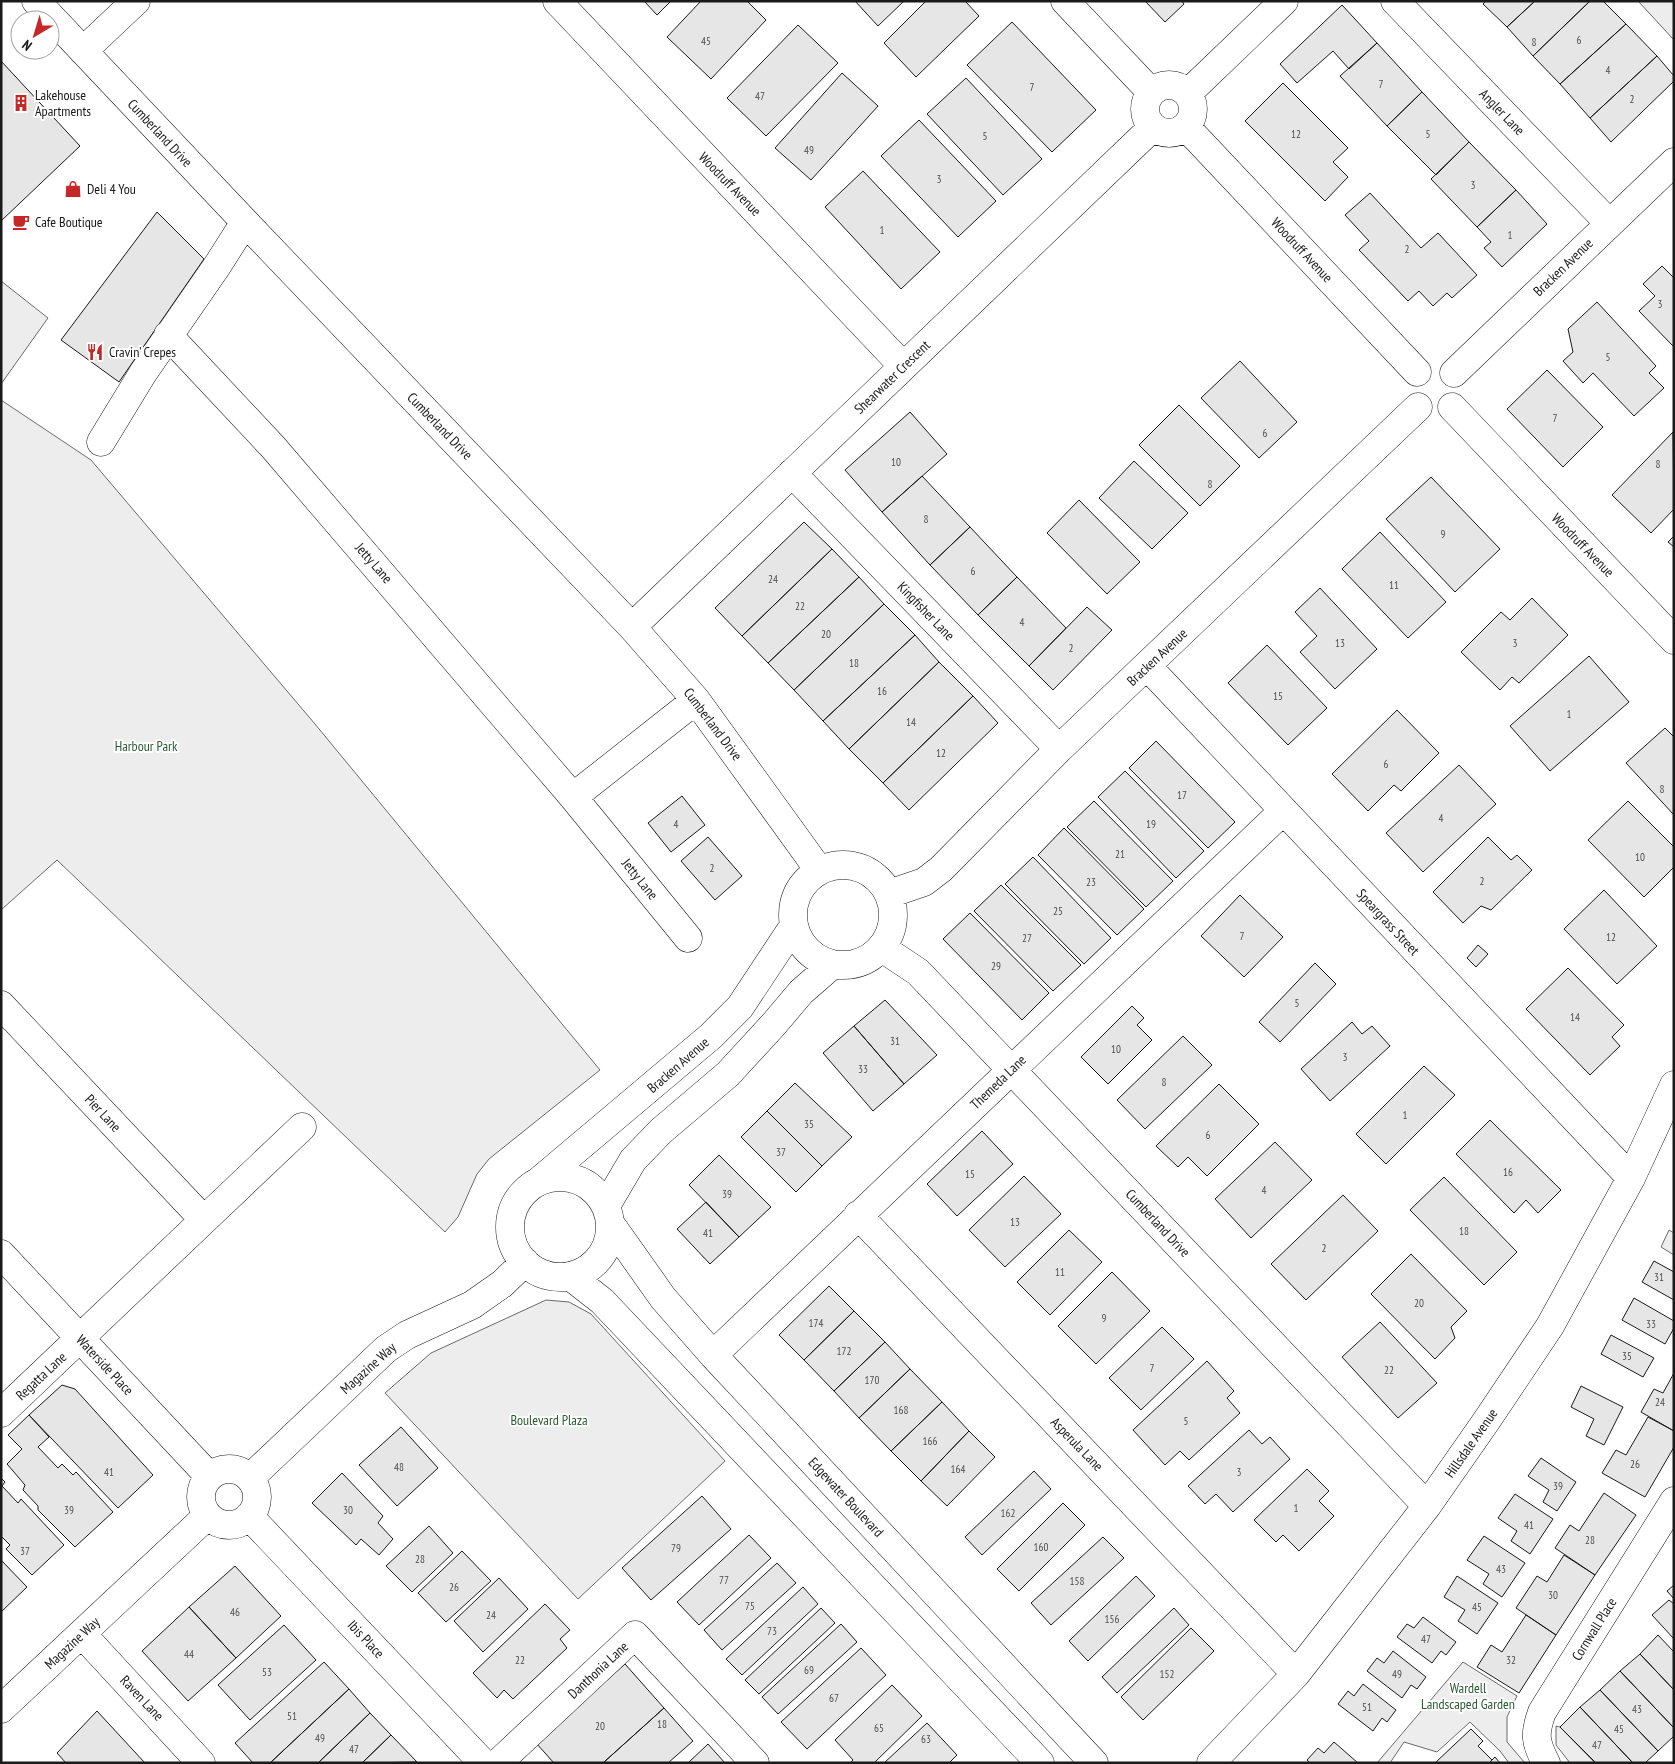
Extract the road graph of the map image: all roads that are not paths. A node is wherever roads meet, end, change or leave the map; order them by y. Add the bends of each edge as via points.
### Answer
1 (36, 1) edge
2 (136, 1) edge
3 (557, 1) edge
4 (1065, 1) edge
5 (1284, 1) edge
6 (1395, 1) edge
7 (83, 51) junction
8 (1151, 92) junction
9 (1188, 93) junction
10 (1153, 127) junction
11 (1186, 127) junction
12 (1674, 162) edge
13 (245, 222) junction
14 (1609, 222) junction
15 (168, 335) junction
16 (904, 366) junction
17 (1417, 372) junction
18 (1454, 373) junction
19 (1452, 407) junction
20 (1418, 408) junction
21 (101, 442) dead end
22 (792, 473) junction
23 (632, 627) junction
24 (1674, 640) edge
25 (1147, 666) junction
26 (696, 700) junction
27 (1059, 749) junction
28 (573, 797) junction
29 (1283, 811) junction
30 (819, 870) junction
31 (889, 894) junction
32 (793, 927) junction
33 (688, 938) dead end
34 (882, 948) junction
35 (832, 965) junction
36 (1, 1005) edge
37 (1012, 1068) junction
38 (1674, 1085) edge
39 (302, 1127) dead end
40 (1630, 1178) junction
41 (538, 1181) junction
42 (608, 1215) junction
43 (858, 1215) junction
44 (204, 1220) junction
45 (1, 1254) edge
46 (525, 1262) junction
47 (570, 1276) junction
48 (80, 1339) junction
49 (713, 1355) junction
50 (1, 1413) edge
51 (209, 1476) junction
52 (250, 1478) junction
53 (1674, 1501) edge
54 (1427, 1506) junction
55 (207, 1516) junction
56 (249, 1516) junction
57 (82, 1634) junction
58 (1296, 1674) junction
59 (1, 1709) edge
60 (202, 1763) edge
61 (483, 1763) edge
62 (498, 1763) edge
63 (755, 1763) edge
64 (1040, 1763) edge
65 (1094, 1763) edge
66 (1211, 1763) edge
67 (1546, 1763) edge

1 - 7 street, Cumberland Drive
2 - 7 street
3 - 16 street, Woodruff Avenue
4 - 8 street
5 - 9 street
6 - 14 street, Angler Lane
7 - 13 street, Cumberland Drive
8 - 9 street via 1166,84
8 - 10 street via 1144,113
9 - 11 street via 1194,109
10 - 11 street via 1170,134
10 - 16 street, Shearwater Crescent
11 - 17 street, Woodruff Avenue
12 - 14 street, Bracken Avenue
13 - 15 street
13 - 23 street, Cumberland Drive
14 - 18 street, Bracken Avenue
15 - 21 street
15 - 28 street, Jetty Lane via 273,447
16 - 22 street, Shearwater Crescent
17 - 18 street via 1424,367 1441,365
17 - 20 street via 1411,392
18 - 19 street via 1460,388
19 - 20 street via 1437,414
19 - 24 street, Woodruff Avenue
20 - 25 street, Bracken Avenue
22 - 23 street, Shearwater Crescent
22 - 27 street, Kingfisher Lane
23 - 26 street, Cumberland Drive
25 - 27 street, Bracken Avenue
25 - 29 street, Speargrass Street
26 - 28 street
26 - 30 street, Cumberland Drive
27 - 31 street, Bracken Avenue via 941,869 924,882
28 - 33 street, Jetty Lane
29 - 37 street, Themeda Lane
29 - 40 street, Speargrass Street
30 - 31 street via 835,865 858,867 873,875
30 - 32 street via 797,893 792,910
31 - 34 street via 894,911 892,928
32 - 35 street via 803,946 816,958
32 - 41 street, Bracken Avenue via 740,1007 704,1043
34 - 35 street via 869,959 852,965
34 - 37 street, Cumberland Drive via 918,972
35 - 42 street via 801,992 728,1074 661,1131 633,1160
36 - 44 street, Pier Lane
37 - 43 street, Themeda Lane
37 - 54 street, Cumberland Drive
38 - 40 street, Hillsdale Avenue
39 - 44 street
40 - 54 street, Hillsdale Avenue via 1550,1326
41 - 42 street via 573,1178 596,1192
41 - 46 street via 524,1191 512,1214 510,1231 514,1248
42 - 47 street via 609,1240 599,1258 586,1270
42 - 49 street, Edgewater Boulevard via 662,1298
43 - 49 street, Themeda Lane
43 - 58 street, Asperula Lane
44 - 48 street
45 - 48 street, Waterside Place
46 - 47 street via 536,1271 552,1276
46 - 52 street, Magazine Way via 502,1284 472,1305 386,1349
47 - 64 street via 602,1301
48 - 50 street, Regatta Lane
48 - 51 street, Waterside Place
49 - 65 street, Edgewater Boulevard
51 - 52 street via 227,1469 237,1470
51 - 55 street via 200,1497
52 - 56 street via 255,1486 256,1506
53 - 67 street, Cornwall Place via 1542,1712 1536,1729 1537,1746
54 - 58 street, Hillsdale Avenue
55 - 56 street via 232,1525
55 - 57 street, Magazine Way
56 - 61 street, Ibis Place
57 - 59 street, Magazine Way
57 - 60 street, Raven Lane
58 - 66 street, Hillsdale Avenue
62 - 63 street, Danthonia Lane via 635,1635

